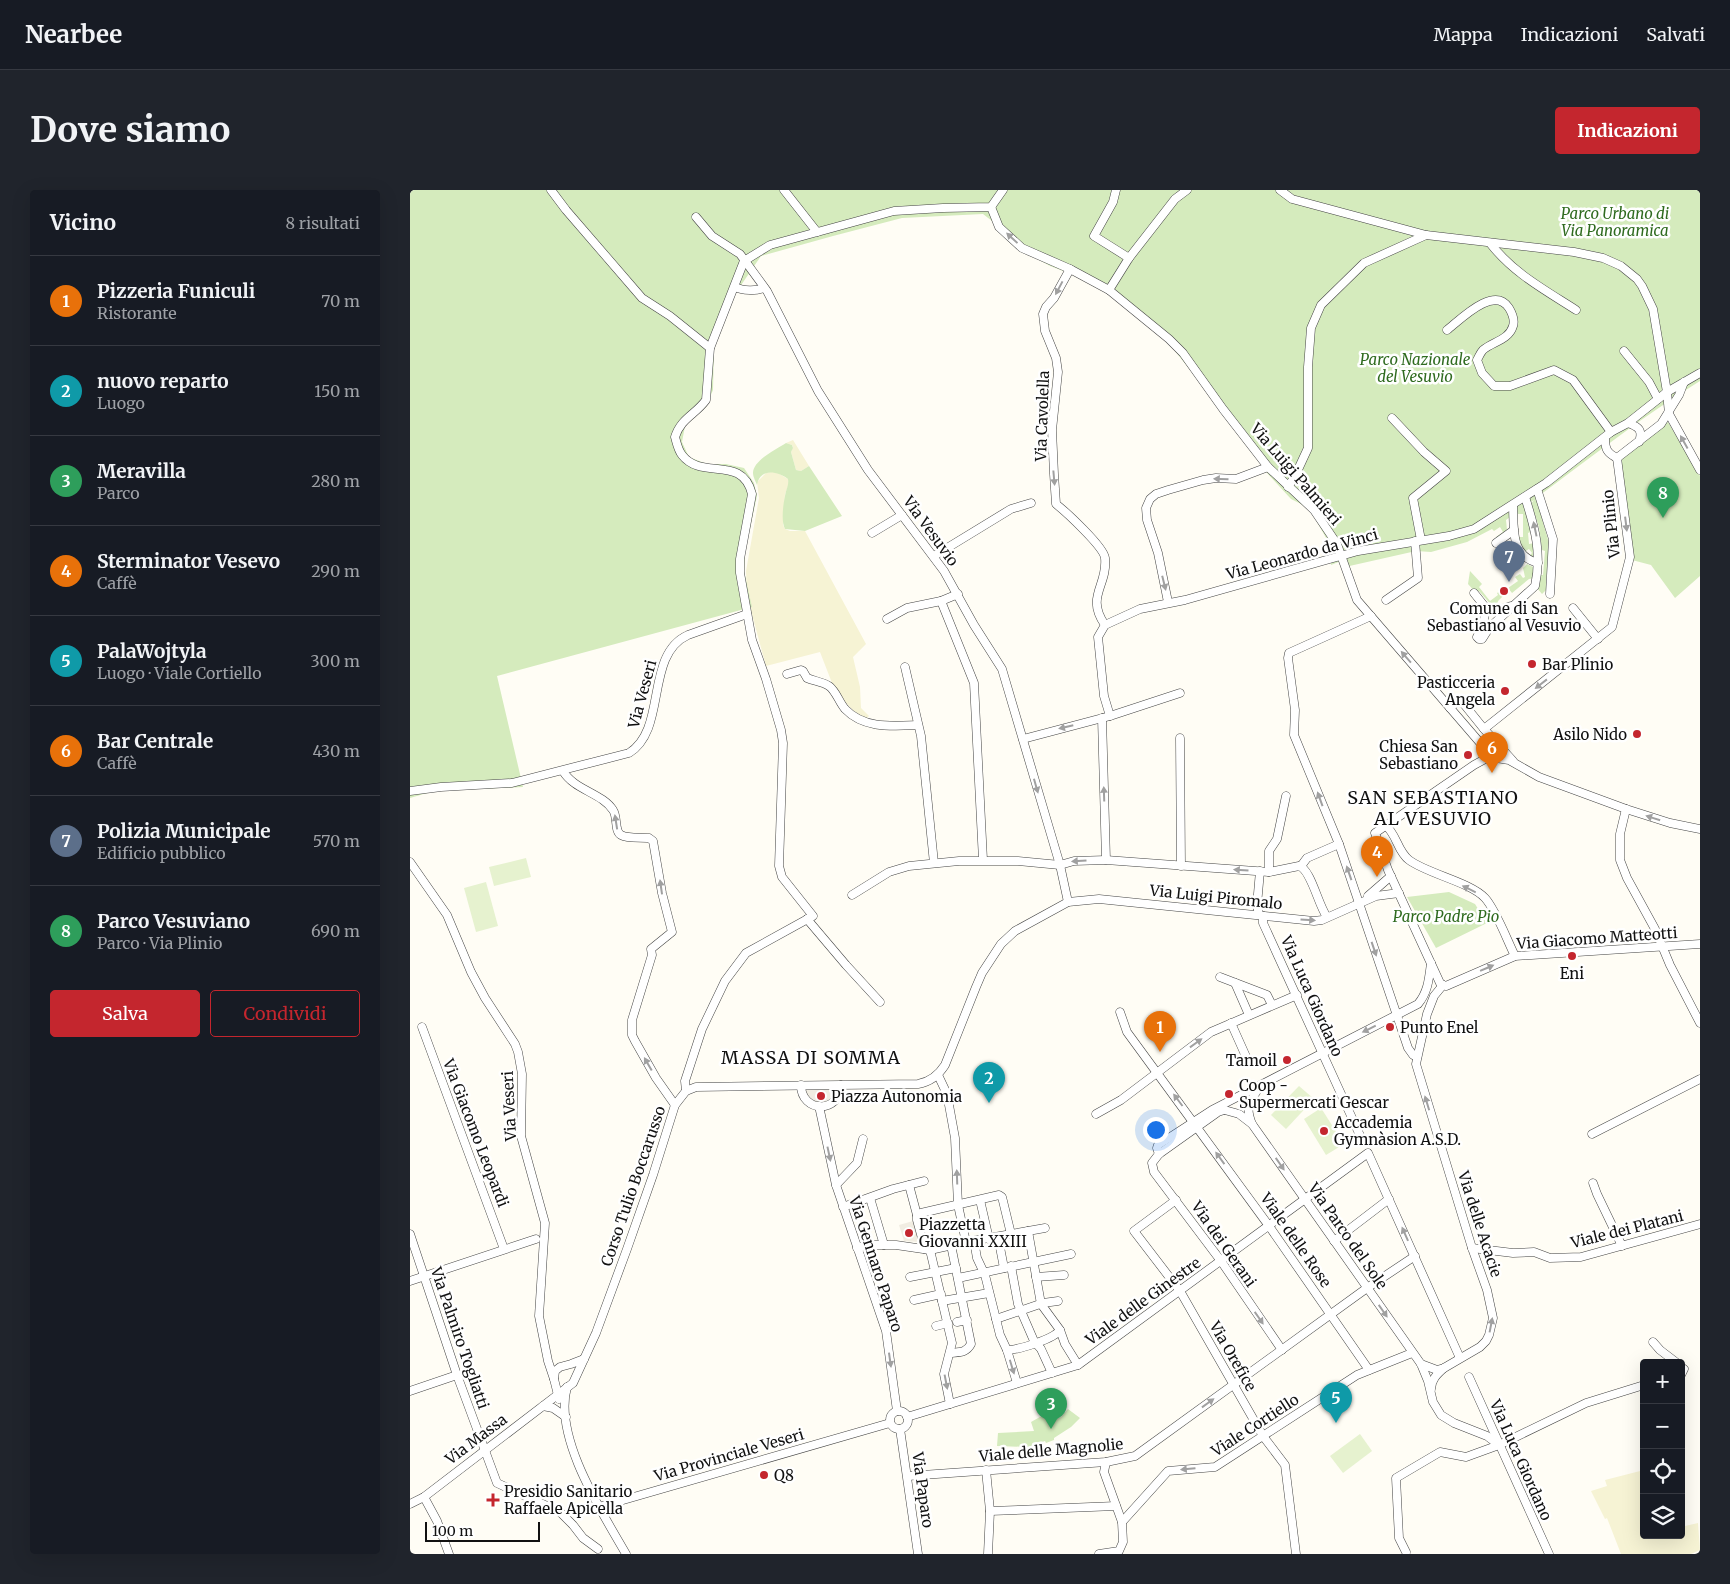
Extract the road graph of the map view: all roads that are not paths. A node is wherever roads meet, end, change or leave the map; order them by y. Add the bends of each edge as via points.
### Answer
1 (551, 190) edge
2 (784, 190) edge
3 (1003, 190) edge
4 (1116, 190) edge
5 (1187, 190) edge
6 (1280, 190) edge
7 (991, 207) junction
8 (696, 217) dead end
9 (816, 232) junction
10 (1426, 235) junction
11 (1490, 243) junction
12 (1129, 258) junction
13 (744, 261) junction
14 (1070, 269) junction
15 (735, 287) junction
16 (764, 288) junction
17 (1109, 290) junction
18 (1576, 310) dead end
19 (1447, 330) dead end
20 (710, 348) junction
21 (1624, 351) dead end
22 (1700, 373) edge
23 (1684, 382) junction
24 (1667, 392) junction
25 (1655, 401) junction
26 (1638, 414) junction
27 (1669, 414) junction
28 (1392, 418) dead end
29 (1628, 423) junction
30 (1653, 431) junction
31 (1608, 435) junction
32 (1638, 442) junction
33 (1617, 458) junction
34 (1268, 467) junction
35 (1700, 470) edge
36 (1288, 487) junction
37 (1537, 489) junction
38 (1525, 497) junction
39 (1031, 503) dead end
40 (1513, 505) junction
41 (902, 515) junction
42 (1514, 530) junction
43 (872, 533) dead end
44 (1418, 541) junction
45 (1496, 543) dead end
46 (934, 556) junction
47 (1341, 556) junction
48 (1538, 563) junction
49 (1474, 593) dead end
50 (958, 594) junction
51 (1550, 594) dead end
52 (1386, 600) dead end
53 (941, 601) junction
54 (1168, 602) junction
55 (1515, 605) junction
56 (1486, 608) junction
57 (1574, 608) dead end
58 (747, 614) junction
59 (1371, 616) junction
60 (887, 619) dead end
61 (1105, 625) junction
62 (1598, 639) junction
63 (904, 668) dead end
64 (787, 674) dead end
65 (1180, 693) dead end
66 (1450, 708) junction
67 (1106, 717) junction
68 (918, 725) junction
69 (1484, 729) junction
70 (1180, 738) dead end
71 (1023, 739) junction
72 (1482, 745) junction
73 (1485, 759) junction
74 (1514, 762) junction
75 (563, 771) junction
76 (410, 791) edge
77 (1286, 796) dead end
78 (1626, 809) junction
79 (1385, 825) junction
80 (1700, 828) edge
81 (1339, 844) junction
82 (983, 860) junction
83 (1106, 860) junction
84 (410, 862) edge
85 (934, 863) junction
86 (1060, 865) junction
87 (1181, 866) junction
88 (1301, 866) junction
89 (1260, 872) junction
90 (1269, 872) junction
91 (1391, 876) junction
92 (852, 894) dead end
93 (1399, 894) junction
94 (1068, 902) junction
95 (1358, 903) junction
96 (1261, 916) junction
97 (1327, 917) junction
98 (810, 918) junction
99 (1700, 944) edge
100 (1663, 946) junction
101 (1515, 956) junction
102 (1431, 961) junction
103 (1220, 977) dead end
104 (1235, 983) junction
105 (1442, 985) junction
106 (1297, 995) junction
107 (880, 1002) dead end
108 (1418, 1004) junction
109 (1272, 1005) junction
110 (1120, 1012) dead end
111 (1427, 1014) junction
112 (1249, 1015) junction
113 (1397, 1016) junction
114 (1231, 1023) junction
115 (1700, 1023) edge
116 (422, 1027) dead end
117 (1323, 1052) junction
118 (1417, 1057) junction
119 (1248, 1062) dead end
120 (1157, 1072) junction
121 (938, 1075) junction
122 (1700, 1079) edge
123 (801, 1085) junction
124 (841, 1085) junction
125 (1260, 1086) junction
126 (686, 1091) junction
127 (675, 1105) junction
128 (819, 1106) junction
129 (1214, 1109) junction
130 (1224, 1110) junction
131 (1096, 1114) dead end
132 (1196, 1124) junction
133 (1252, 1124) junction
134 (1592, 1134) dead end
135 (864, 1139) dead end
136 (1363, 1142) dead end
137 (924, 1181) dead end
138 (1594, 1182) dead end
139 (836, 1185) junction
140 (909, 1185) junction
141 (870, 1198) junction
142 (1389, 1199) junction
143 (980, 1200) junction
144 (1176, 1200) junction
145 (1305, 1200) junction
146 (958, 1205) junction
147 (844, 1207) junction
148 (917, 1215) junction
149 (1700, 1224) edge
150 (1269, 1226) junction
151 (1045, 1228) dead end
152 (1028, 1231) junction
153 (410, 1234) edge
154 (1011, 1234) junction
155 (998, 1237) junction
156 (536, 1239) dead end
157 (989, 1239) junction
158 (974, 1241) junction
159 (1334, 1241) junction
160 (966, 1242) junction
161 (884, 1245) junction
162 (950, 1245) junction
163 (1622, 1246) junction
164 (857, 1248) junction
165 (1472, 1248) junction
166 (504, 1249) junction
167 (927, 1250) junction
168 (1072, 1254) dead end
169 (1415, 1256) junction
170 (1033, 1261) junction
171 (1221, 1261) junction
172 (1008, 1267) junction
173 (956, 1268) junction
174 (935, 1272) junction
175 (983, 1272) junction
176 (425, 1275) junction
177 (1064, 1275) dead end
178 (910, 1276) dead end
179 (1036, 1277) junction
180 (958, 1278) junction
181 (410, 1281) edge
182 (1367, 1288) junction
183 (1180, 1291) junction
184 (989, 1293) junction
185 (941, 1298) junction
186 (962, 1298) junction
187 (914, 1300) dead end
188 (1058, 1301) dead end
189 (1040, 1304) junction
190 (1021, 1310) junction
191 (1331, 1314) junction
192 (996, 1319) junction
193 (967, 1320) junction
194 (957, 1322) dead end
195 (948, 1323) junction
196 (936, 1326) dead end
197 (1060, 1330) junction
198 (1035, 1342) junction
199 (1653, 1342) dead end
200 (1007, 1350) junction
201 (1282, 1350) junction
202 (950, 1353) junction
203 (1412, 1353) junction
204 (548, 1356) junction
205 (584, 1358) junction
206 (1460, 1358) junction
207 (1672, 1359) edge
208 (1421, 1364) junction
209 (1078, 1365) junction
210 (563, 1366) junction
211 (1444, 1368) junction
212 (1369, 1370) junction
213 (1052, 1373) junction
214 (457, 1375) junction
215 (575, 1376) junction
216 (1469, 1377) dead end
217 (554, 1381) junction
218 (1018, 1383) junction
219 (1233, 1385) junction
220 (1640, 1386) edge
221 (567, 1387) junction
222 (1430, 1391) junction
223 (410, 1392) edge
224 (558, 1394) junction
225 (950, 1404) junction
226 (544, 1406) junction
227 (897, 1411) junction
228 (566, 1417) junction
229 (907, 1417) junction
230 (890, 1423) junction
231 (900, 1429) junction
232 (1263, 1436) junction
233 (1499, 1445) junction
234 (486, 1450) junction
235 (1106, 1462) junction
236 (986, 1470) junction
237 (908, 1476) junction
238 (424, 1497) junction
239 (410, 1504) edge
240 (1116, 1506) junction
241 (599, 1507) junction
242 (990, 1511) junction
243 (1122, 1522) junction
244 (598, 1549) dead end
245 (1406, 1552) dead end
246 (448, 1554) edge
247 (626, 1554) edge
248 (918, 1554) edge
249 (988, 1554) edge
250 (1099, 1554) edge
251 (1296, 1554) edge
252 (1548, 1554) edge

1 - 20 street via 642,298
2 - 9 street
3 - 7 street
4 - 12 street via 1094,236
5 - 12 street via 1174,199
6 - 10 street via 1292,199
7 - 9 street via 894,211
14 -> 7 street via 1022,248 1000,227
8 - 13 street, Via Vesuvio via 712,236 740,254
9 - 13 street via 770,245
10 - 11 street
10 - 36 street via 1364,263 1321,305 1312,328 1308,367 1308,448
11 - 18 street via 1534,285
11 - 24 street via 1603,258 1629,272 1642,286 1653,309
12 - 17 street
13 - 15 street
13 - 16 street, Via Vesuvio
14 - 17 street
14 -> 61 street, Via Cavolella via 1043,314 1058,372 1052,430 1055,495 1056,504 1102,550 1104,571 1096,611
15 - 16 street
15 - 20 street
16 - 41 street, Via Vesuvio via 818,390 868,470
17 - 34 street, Via Luigi Palmieri via 1183,353
19 - 31 street via 1489,300 1499,300 1508,306 1514,317 1513,327 1505,337 1482,351 1477,360 1482,373 1494,386 1510,386 1554,370 1573,380
20 - 58 street via 706,400 681,424 675,437 688,461 735,472 750,484 752,494 740,559
21 - 25 street via 1649,382
22 - 23 street
23 - 24 street
23 - 27 street
24 - 25 street
24 - 27 street
25 - 26 street
25 - 27 street
26 - 29 street, Via Leonardo da Vinci
26 - 30 street via 1641,426
27 - 30 street
35 -> 27 street
28 - 44 street via 1446,471 1413,498
29 - 31 street, Via Leonardo da Vinci
29 - 32 street via 1640,430
30 - 32 street
31 - 33 street, Via Plinio via 1605,448
31 - 37 street, Via Leonardo da Vinci
32 - 33 street
33 -> 62 street, Via Plinio via 1630,557 1612,627
34 - 36 street, Via Luigi Palmieri
34 -> 54 street via 1236,479 1203,480 1150,498 1146,508 1147,520
36 - 47 street, Via Luigi Palmieri via 1314,510 1337,544
37 - 38 street, Via Leonardo da Vinci
37 - 51 street via 1553,540
38 - 40 street, Via Leonardo da Vinci
48 -> 38 street via 1539,549
39 - 46 street via 1011,510
40 - 42 street
40 - 44 street, Via Leonardo da Vinci via 1474,529
41 - 43 street
41 - 46 street, Via Vesuvio
42 - 45 street
42 - 48 street via 1517,548 1522,555
44 - 47 street, Via Leonardo da Vinci
44 - 52 street via 1418,578
46 - 50 street, Via Vesuvio
47 - 54 street, Via Leonardo da Vinci
47 - 59 street, Via Luigi Palmieri via 1357,600
48 - 55 street via 1535,586
49 - 56 street
50 - 53 street
50 - 71 street, Via Vesuvio via 1002,669
53 - 60 street via 907,608
53 - 82 street via 974,683
54 - 61 street, Via Leonardo da Vinci via 1140,609
55 - 56 street via 1495,611
55 - 56 street via 1479,639
57 - 62 street
58 - 75 street, Via Veseri via 688,635 672,647 662,670 647,732 638,747 624,755
58 - 98 street via 783,743 779,866 782,877
66 -> 59 street, Via Luigi Palmieri
81 -> 59 street, Via delle Acacie via 1294,735 1295,710 1288,658 1290,653
61 - 67 street via 1098,637
62 -> 69 street, Via Plinio
63 - 68 street
64 - 68 street via 801,670 807,678 828,685 846,710 868,723 878,726
65 - 67 street
66 - 69 street via 1456,702 1463,703
66 - 72 street, Via Luigi Palmieri
67 -> 71 street
83 -> 67 street
68 - 85 street
69 - 72 street
69 - 74 street
70 - 87 street
71 -> 86 street, Via Vesuvio
72 - 73 street
73 - 74 street
73 - 79 street
74 - 78 street via 1539,777
75 - 76 street, Via Veseri via 512,783
127 -> 75 street via 656,1078 631,1028 651,949 672,932 653,842 649,838 623,836 618,832 614,811 608,804 575,784
77 - 90 street via 1277,839 1269,851
80 -> 78 street via 1670,823
78 - 100 street via 1620,834 1620,860
79 - 91 street via 1376,831 1375,836
101 -> 79 street via 1485,898 1409,860
81 - 88 street via 1307,858
95 -> 81 street, Via delle Acacie
82 - 85 street
82 - 86 street
83 -> 86 street
83 - 87 street
84 - 204 street, Via Veseri via 447,916 485,998 518,1052 522,1074 521,1136 545,1223 539,1316
85 - 92 street via 889,872
86 - 94 street, Via Vesuvio
89 -> 87 street
88 - 90 street
88 - 97 street via 1306,870
89 - 90 street
89 - 96 street, Via Luca Giordano via 1256,905
91 - 93 street
91 - 95 street, Via Luigi Piromalo
93 - 95 street, Via Luigi Piromalo via 1384,894
93 - 102 street
94 - 96 street, Via Luigi Piromalo via 1098,899
94 - 121 street via 1015,931 1001,944 982,973
95 - 97 street, Via Luigi Piromalo
95 -> 113 street, Via delle Acacie
96 -> 97 street, Via Luigi Piromalo via 1314,921
96 - 106 street, Via Luca Giordano
98 - 107 street
98 - 126 street via 746,953 725,981 702,1029 685,1081
99 - 100 street, Via Giacomo Matteotti
100 - 101 street, Via Giacomo Matteotti
100 - 115 street
105 -> 101 street, Via Giacomo Matteotti
102 - 105 street
102 - 108 street via 1428,987
103 - 104 street
104 - 109 street via 1267,996
104 - 112 street
105 - 111 street, Via delle Acacie
106 - 109 street
106 - 117 street, Via Luca Giordano
108 - 111 street
108 - 113 street
109 - 112 street
110 - 120 street, Viale delle Rose via 1127,1032
111 - 118 street, Via delle Acacie
112 - 114 street
113 -> 117 street
113 - 118 street, Via delle Acacie via 1408,1048
114 - 119 street
120 -> 114 street via 1211,1032
116 - 166 street, Via Giacomo Leopardi
117 - 125 street
117 - 136 street, Via Luca Giordano
165 -> 118 street, Via delle Acacie via 1418,1073
120 - 131 street via 1121,1100
132 -> 120 street, Viale delle Rose
121 - 124 street via 918,1084
146 -> 121 street via 955,1138 946,1094
122 - 134 street
123 - 124 street
123 - 126 street via 696,1087
123 - 128 street via 806,1100
124 - 128 street via 837,1098 829,1105
125 - 129 street
125 - 133 street, Via Parco del Sole via 1249,1101 1248,1114
126 - 127 street, Corso Tulio Boccarusso
127 - 205 street, Corso Tulio Boccarusso via 627,1249
128 -> 139 street, Via Gennaro Paparo
129 - 130 street, Via Parco del Sole
129 - 132 street
130 - 132 street
130 - 133 street, Via Parco del Sole via 1239,1114
132 - 144 street, Via dei Gerani via 1152,1163 1154,1172
150 -> 132 street, Viale delle Rose
133 -> 145 street, Via Parco del Sole
135 - 139 street, Via Gennaro Paparo via 857,1163
137 - 140 street
138 - 163 street
139 - 147 street, Via Gennaro Paparo
140 - 141 street
140 - 148 street
141 - 147 street
141 - 161 street
142 - 145 street, Viale delle Ginestre via 1368,1153
142 - 159 street
169 -> 142 street
143 - 146 street
143 - 154 street via 998,1195 1002,1197
143 - 157 street
144 - 171 street, Via dei Gerani
144 - 183 street, Via Orefice via 1134,1231
145 - 150 street, Viale delle Ginestre
145 - 159 street, Via Parco del Sole
146 - 148 street
146 - 160 street
147 - 164 street, Via Gennaro Paparo
148 - 167 street
149 - 163 street, Viale dei Platani
150 - 171 street, Viale delle Ginestre
150 - 191 street, Viale delle Rose
151 - 152 street
152 - 154 street
152 - 170 street
153 - 176 street, Via Palmiro Togliatti
154 - 155 street
155 - 157 street
155 - 172 street
156 - 166 street
157 - 158 street
158 - 160 street
158 - 175 street
159 - 182 street, Via Parco del Sole
160 - 162 street
161 - 164 street
161 - 167 street
162 - 167 street
162 - 173 street
163 - 165 street, Viale dei Platani via 1581,1258 1550,1258 1534,1252 1513,1254
164 -> 227 street, Via Gennaro Paparo via 886,1331
206 -> 165 street, Via delle Acacie via 1480,1348 1486,1341 1493,1318
166 - 176 street
167 - 174 street
168 - 170 street
169 - 182 street, Viale delle Magnolie
169 - 206 street
170 - 172 street
170 - 179 street
171 - 183 street, Viale delle Ginestre
171 -> 201 street, Via dei Gerani
172 - 175 street
172 - 190 street
173 - 174 street
173 - 180 street
174 - 178 street
174 - 185 street
175 - 180 street
175 - 184 street
176 - 181 street
176 - 214 street, Via Palmiro Togliatti
177 - 179 street
179 - 189 street
180 - 186 street
182 - 191 street, Viale delle Magnolie
182 -> 203 street, Via Parco del Sole
183 - 209 street, Viale delle Ginestre
183 - 219 street, Via Orefice
184 - 186 street
184 - 192 street
185 - 186 street
185 - 187 street
185 - 195 street
186 - 193 street
188 - 189 street
189 - 190 street
189 - 197 street
190 - 192 street
190 - 198 street
191 - 201 street, Viale delle Magnolie
191 - 212 street, Viale delle Rose
192 - 200 street
193 - 194 street
193 - 202 street via 972,1344 964,1352
195 - 196 street
195 - 202 street via 952,1343
197 - 198 street
197 - 209 street
198 - 200 street
198 - 213 street
199 - 207 street
200 -> 218 street
201 - 219 street, Viale delle Magnolie
202 -> 225 street via 944,1374
203 - 208 street, Via Parco del Sole
203 - 212 street, Viale Cortiello
204 - 210 street
204 - 217 street, Via Veseri
205 - 210 street
205 - 215 street, Corso Tulio Boccarusso
206 - 211 street, Via delle Acacie
208 - 211 street via 1436,1370
208 - 222 street
209 - 213 street, Viale delle Ginestre
210 - 215 street via 570,1368
210 - 217 street via 555,1371
211 - 222 street via 1434,1378
212 - 232 street, Viale Cortiello
213 - 218 street, Viale delle Ginestre
214 - 223 street
214 - 234 street, Via Palmiro Togliatti
215 - 221 street
216 - 233 street, Via Luca Giordano
217 - 221 street
217 - 224 street, Via Veseri
218 - 225 street, Viale delle Ginestre
219 - 232 street, Via Orefice
235 -> 219 street, Viale delle Magnolie via 1134,1456
220 - 233 street via 1586,1403
221 - 224 street, Via Massa
221 - 228 street
222 - 233 street via 1441,1415
224 - 226 street, Via Massa
224 - 228 street
225 - 229 street, Viale delle Ginestre
226 - 228 street via 554,1408
226 - 234 street, Via Massa
227 - 229 street
227 - 230 street via 890,1417
228 - 241 street via 581,1471
229 - 231 street via 907,1424
230 - 231 street
230 - 241 street, Via Provinciale Veseri
231 - 237 street, Via Paparo
232 -> 243 street, Viale Cortiello via 1215,1467 1168,1471
232 - 251 street, Via Orefice via 1285,1465
233 - 245 street via 1466,1457 1440,1452 1396,1478 1399,1538
233 - 252 street, Via Luca Giordano
234 - 238 street, Via Massa
234 - 244 street, Via Palmiro Togliatti via 497,1483 560,1512 583,1538
235 - 236 street, Viale delle Magnolie
235 - 240 street via 1104,1472
236 - 237 street, Viale delle Magnolie
236 - 242 street
237 - 248 street, Via Paparo
238 - 239 street, Via Massa
238 - 246 street via 438,1521
240 - 242 street
240 - 243 street
241 - 247 street
242 - 249 street
243 - 250 street via 1123,1542 1119,1551

